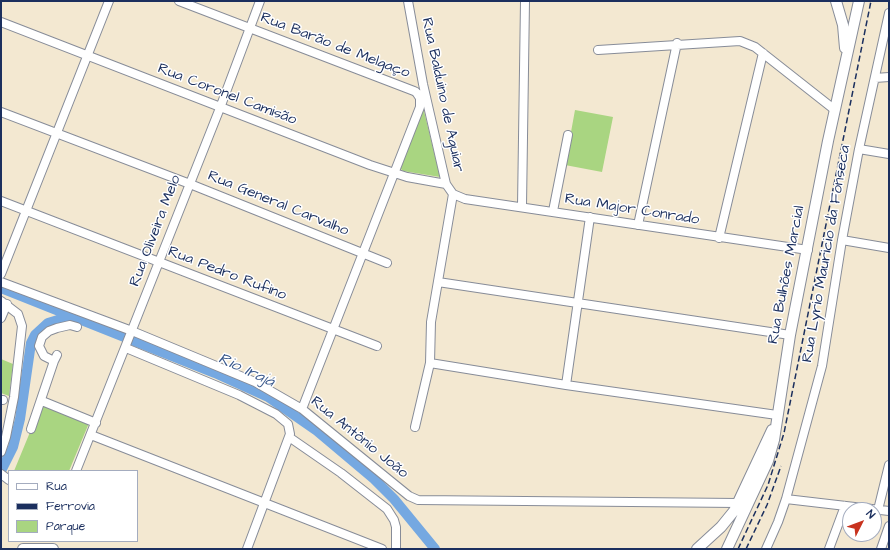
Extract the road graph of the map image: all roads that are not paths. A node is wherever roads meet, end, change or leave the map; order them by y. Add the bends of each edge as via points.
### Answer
1 (109, 1) edge
2 (179, 1) edge
3 (260, 1) edge
4 (408, 1) edge
5 (525, 1) edge
6 (836, 1) edge
7 (859, 1) edge
8 (889, 13) edge
9 (857, 14) junction
10 (841, 16) junction
11 (1, 22) edge
12 (249, 29) junction
13 (677, 44) junction
14 (598, 50) dead end
15 (763, 53) junction
16 (87, 55) junction
17 (844, 66) junction
18 (889, 77) edge
19 (875, 78) junction
20 (424, 84) junction
21 (415, 92) junction
22 (427, 102) junction
23 (420, 107) junction
24 (220, 108) junction
25 (835, 110) junction
26 (1, 112) edge
27 (57, 134) junction
28 (568, 135) dead end
29 (859, 149) junction
30 (889, 154) edge
31 (392, 173) junction
32 (190, 184) junction
33 (446, 184) junction
34 (453, 194) junction
35 (1, 201) edge
36 (522, 206) junction
37 (25, 210) junction
38 (553, 211) junction
39 (590, 217) junction
40 (638, 225) junction
41 (719, 238) junction
42 (842, 240) junction
43 (889, 248) edge
44 (808, 250) junction
45 (363, 254) junction
46 (159, 263) junction
47 (387, 263) dead end
48 (1, 274) edge
49 (1, 282) edge
50 (438, 282) junction
51 (577, 302) junction
52 (4, 305) edge
53 (1, 318) edge
54 (77, 327) dead end
55 (334, 330) junction
56 (132, 332) junction
57 (790, 335) junction
58 (126, 346) junction
59 (377, 346) dead end
60 (430, 363) junction
61 (566, 385) junction
62 (42, 401) junction
63 (302, 409) junction
64 (776, 420) junction
65 (96, 423) junction
66 (415, 427) dead end
67 (31, 429) dead end
68 (91, 435) junction
69 (289, 437) junction
70 (1, 452) edge
71 (889, 465) edge
72 (76, 470) edge
73 (786, 499) junction
74 (880, 502) edge
75 (722, 503) junction
76 (738, 503) junction
77 (265, 504) junction
78 (842, 506) edge
79 (842, 514) edge
80 (728, 519) junction
81 (889, 526) edge
82 (50, 546) edge
83 (23, 549) edge
84 (247, 549) edge
85 (382, 549) edge
86 (396, 549) edge
87 (697, 549) edge
88 (728, 549) edge
89 (766, 549) edge
90 (829, 549) edge
91 (881, 549) edge

1 - 16 street
2 - 12 street, Rua Barão de Melgaço
3 - 12 street, Rua Oliveira Melo
4 - 20 street, Rua Balduino de Aguiar
5 - 36 street
6 - 10 main road
7 - 9 main road, Rua Bulhões Marcial
8 - 19 street, Rua Lyrio Mauricio da Fonseca
9 - 10 main road
9 - 17 main road, Rua Bulhões Marcial
10 - 17 main road via 845,35
11 - 16 street, Rua Coronel Camisão
12 - 21 street, Rua Barão de Melgaço
12 - 24 street, Rua Oliveira Melo
13 - 14 street
13 - 15 street via 740,41
13 - 40 street
15 - 25 street
15 - 41 street
16 - 24 street, Rua Coronel Camisão
16 - 27 street
17 - 25 main road, Rua Bulhões Marcial
18 - 19 street
19 - 29 street, Rua Lyrio Mauricio da Fonseca
20 - 21 street, Rua Barão de Melgaço
20 - 22 street, Rua Balduino de Aguiar
21 - 22 street, Rua Barão de Melgaço
21 - 23 street via 420,98
22 - 23 street
22 - 33 street, Rua Balduino de Aguiar
23 - 31 street
24 - 31 street, Rua Coronel Camisão
24 - 32 street, Rua Oliveira Melo
25 - 44 main road, Rua Bulhões Marcial
26 - 27 street, Rua General Carvalho
27 - 32 street, Rua General Carvalho
27 - 37 street
28 - 38 street
29 - 30 street
29 - 42 street, Rua Lyrio Mauricio da Fonseca
31 - 33 street, Rua Coronel Camisão
31 - 45 street
32 - 45 street, Rua General Carvalho
32 - 46 street, Rua Oliveira Melo
33 - 34 street, Rua Balduino de Aguiar
34 - 36 street, Rua Major Conrado via 465,199
34 - 50 street
35 - 37 street, Rua Pedro Rufino
36 - 38 street, Rua Major Conrado
37 - 46 street, Rua Pedro Rufino
37 - 48 street
38 - 39 street, Rua Major Conrado
39 - 40 street, Rua Major Conrado
39 - 51 street
40 - 41 street, Rua Major Conrado
41 - 44 street, Rua Major Conrado
42 - 43 street
42 - 73 street, Rua Lyrio Mauricio da Fonseca via 822,366
44 - 57 main road, Rua Bulhões Marcial
45 - 47 street, Rua General Carvalho
45 - 55 street
46 - 55 street, Rua Pedro Rufino
46 - 56 street, Rua Oliveira Melo
49 - 56 street, Rua Antônio João
50 - 51 street
50 - 60 street via 430,328
51 - 57 street
51 - 61 street
52 - 53 street
52 - 70 street via 13,309 21,320 22,332 14,397
54 - 62 street via 70,325 49,331 40,342 42,353 46,357 56,358
55 - 59 street, Rua Pedro Rufino
55 - 63 street
56 - 58 street, Rua Oliveira Melo
56 - 63 street, Rua Antônio João via 256,382
57 - 64 main road, Rua Bulhões Marcial
58 - 65 street, Rua Oliveira Melo
58 - 69 street via 276,414 287,422 290,428
60 - 61 street
60 - 66 street
61 - 64 street
62 - 65 street
62 - 67 street
63 - 75 street, Rua Antônio João via 409,496 418,500
64 - 76 main road
64 - 88 main road, Rua Bulhões Marcial via 763,476
65 - 68 street, Rua Oliveira Melo
68 - 72 street, Rua Oliveira Melo
68 - 77 street
69 - 77 street
69 - 86 street via 341,472 387,509 396,527
71 - 74 street
73 - 78 street
73 - 89 street, Rua Lyrio Mauricio da Fonseca
75 - 76 street, Rua Antônio João
75 - 80 street
76 - 80 main road
77 - 84 street
77 - 85 street
79 - 90 street
80 - 87 main road
81 - 91 street
82 - 83 main road

